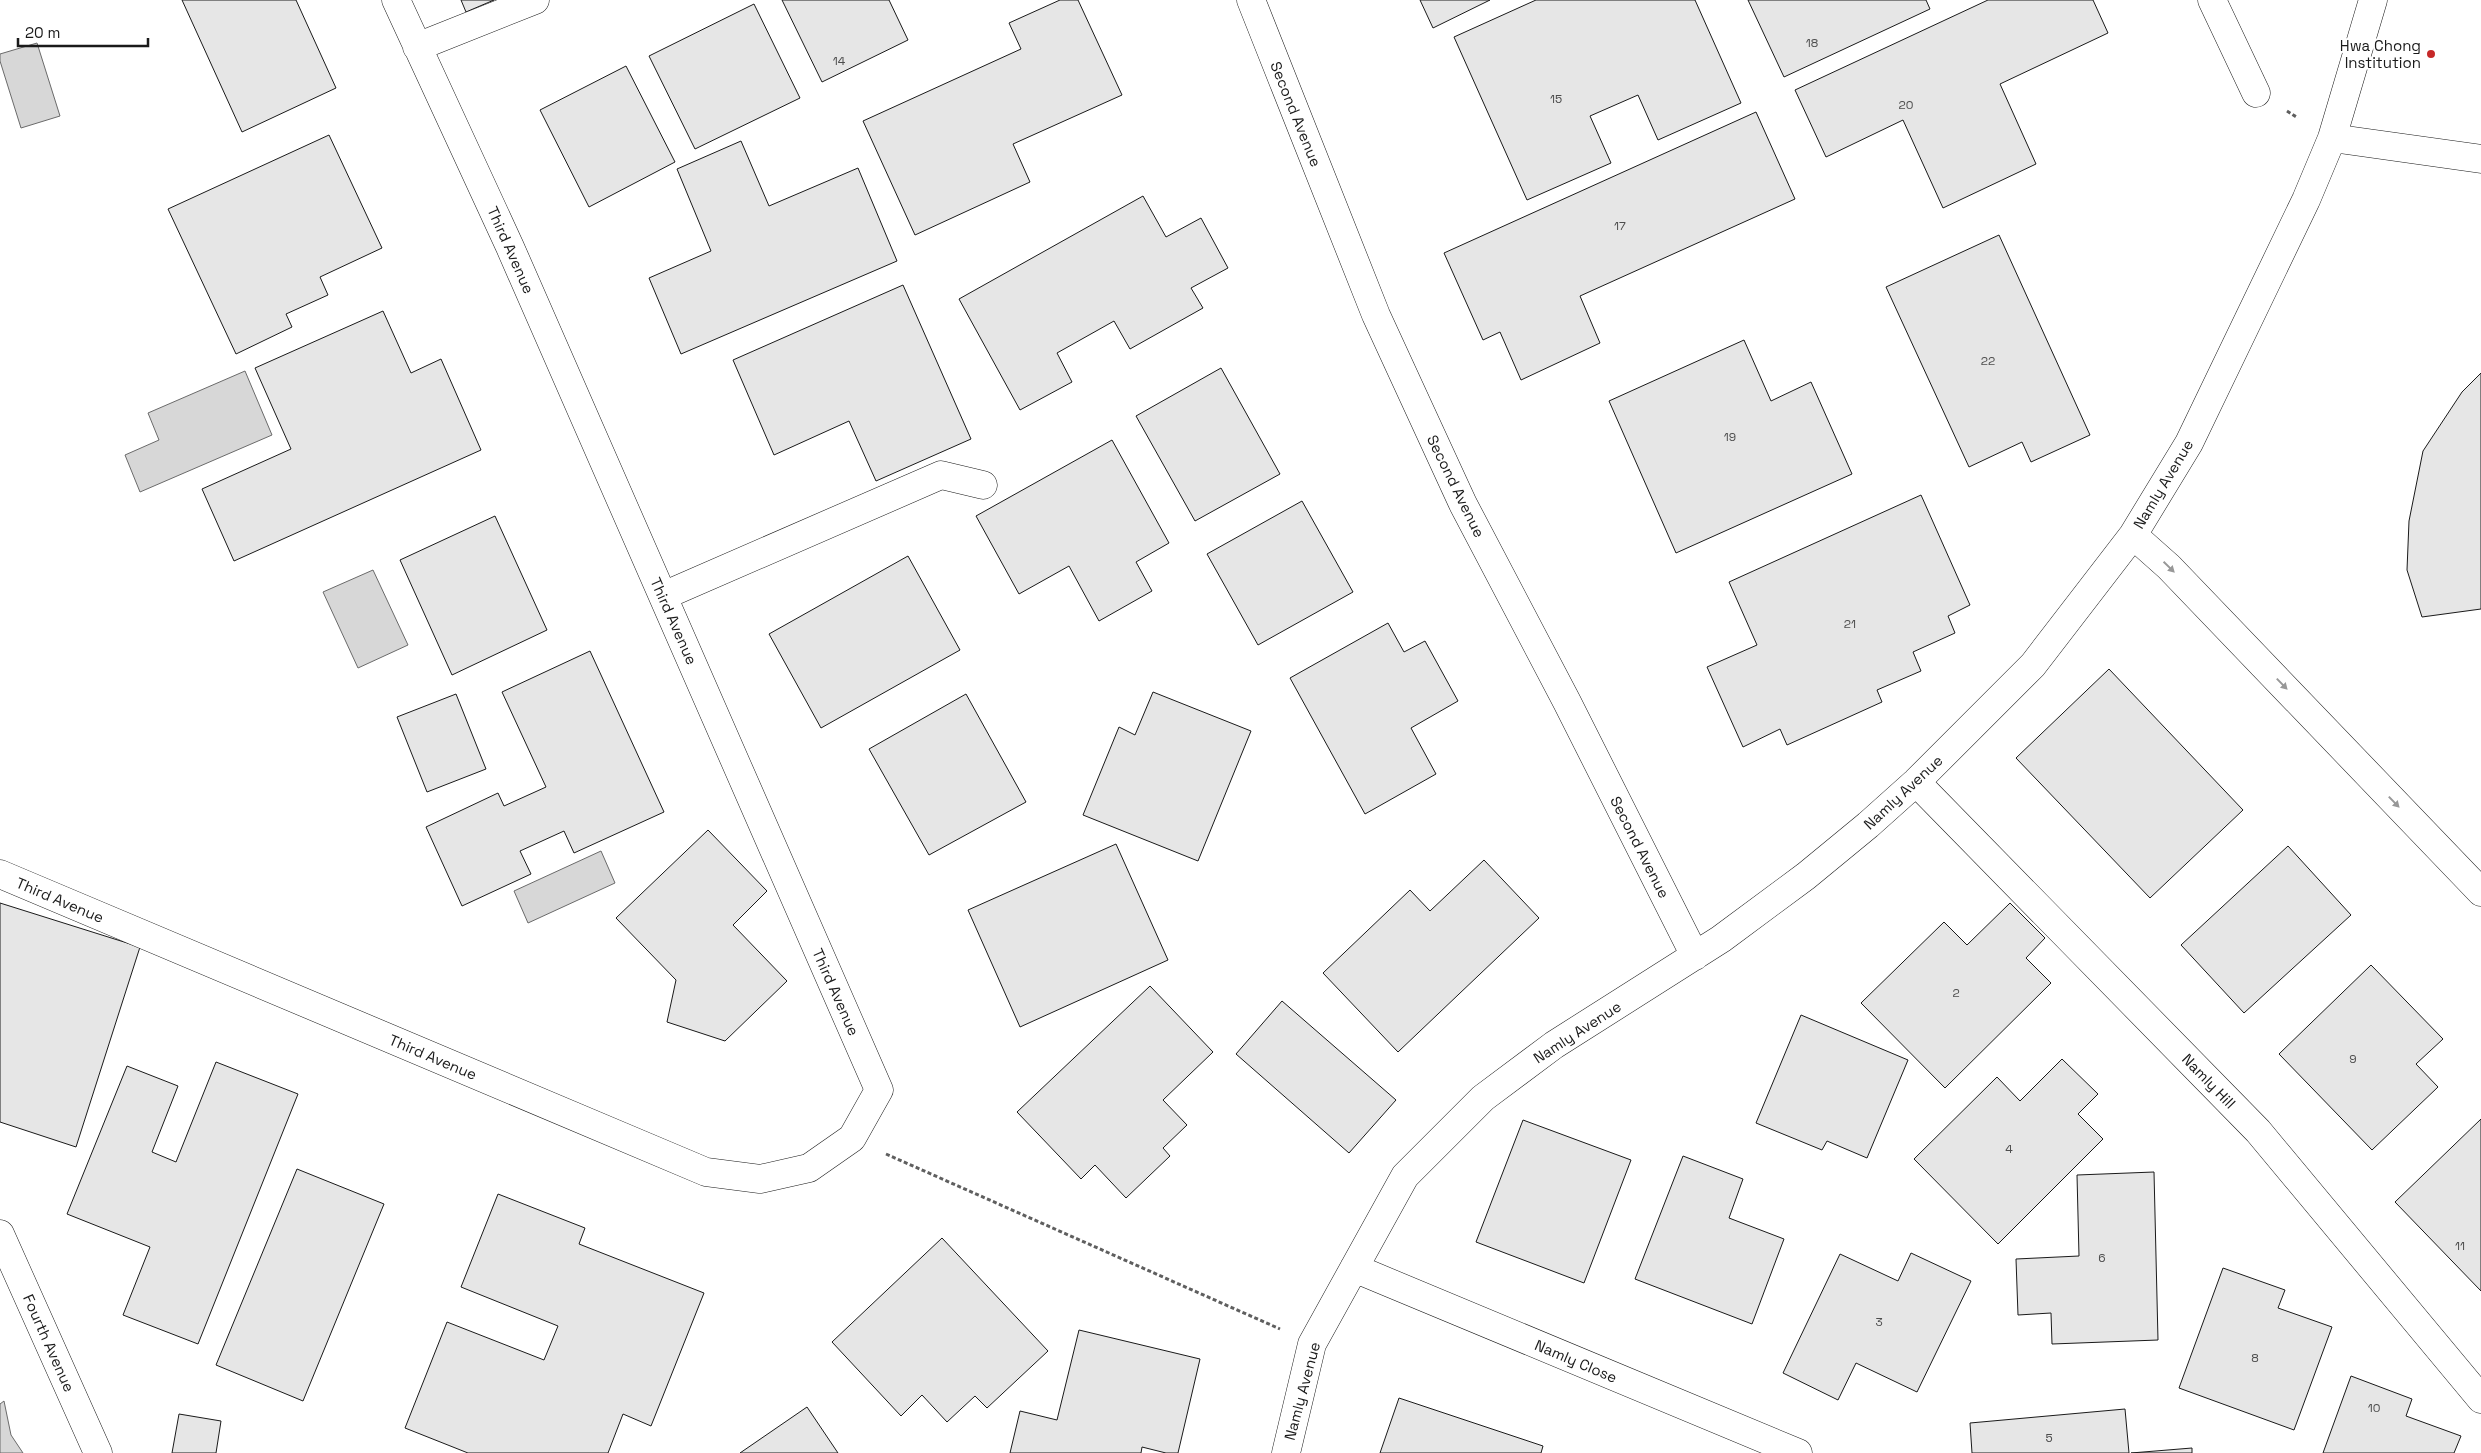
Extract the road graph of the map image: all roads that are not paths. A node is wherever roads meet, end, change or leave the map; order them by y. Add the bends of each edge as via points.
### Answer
1 (396, 0) edge
2 (535, 0) edge
3 (1251, 0) edge
4 (2212, 0) edge
5 (2373, 0) edge
6 (417, 47) junction
7 (2256, 93) road end
8 (2332, 138) junction
9 (2481, 159) edge
10 (983, 485) dead end
11 (2133, 535) junction
12 (663, 596) junction
13 (1916, 782) junction
14 (0, 874) edge
15 (2481, 892) edge
16 (1695, 956) junction
17 (0, 1234) edge
18 (1354, 1268) junction
19 (2481, 1399) edge
20 (98, 1453) edge
21 (1286, 1453) edge
22 (1798, 1453) edge

1 - 6 street, Third Avenue
2 - 6 street
3 - 16 street, Second Avenue via 1376,315 1462,504 1567,702
4 - 7 street
5 - 8 street, Namly Avenue
6 - 12 street, Third Avenue via 510,247
8 - 9 street
8 - 11 street, Namly Avenue via 2306,200 2189,443
10 - 12 street via 941,475
11 - 13 street, Namly Avenue via 2033,665
11 -> 15 street via 2169,567
12 - 14 street, Third Avenue via 879,1090 852,1138 809,1168 760,1179 706,1172
13 - 16 street, Namly Avenue via 1806,876
13 - 19 street, Namly Hill via 2258,1131
16 - 18 street, Namly Avenue via 1554,1045 1483,1098 1405,1176
17 - 20 street, Fourth Avenue
18 - 21 street, Namly Avenue via 1312,1344
18 - 22 street, Namly Close

